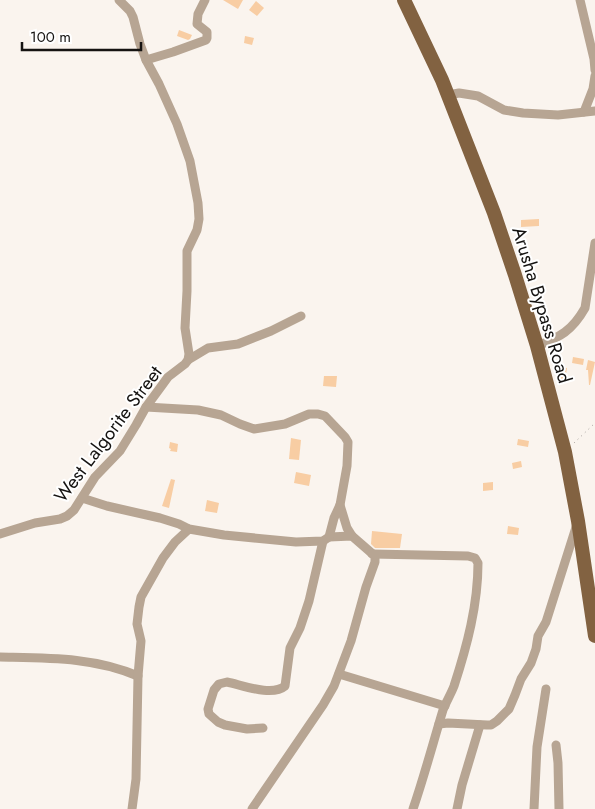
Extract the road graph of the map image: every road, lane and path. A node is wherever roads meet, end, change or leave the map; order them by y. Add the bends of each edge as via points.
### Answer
1 (204, 0) edge
2 (404, 0) edge
3 (580, 0) edge
4 (122, 1) edge
5 (146, 60) junction
6 (595, 70) edge
7 (595, 76) edge
8 (448, 95) junction
9 (595, 111) edge
10 (584, 112) junction
11 (595, 243) edge
12 (301, 316) dead end
13 (536, 346) junction
14 (188, 360) junction
15 (146, 407) junction
16 (595, 423) edge
17 (565, 452) junction
18 (82, 498) junction
19 (340, 505) junction
20 (578, 521) junction
21 (190, 529) junction
22 (0, 534) edge
23 (352, 536) junction
24 (326, 539) junction
25 (372, 554) junction
26 (592, 591) edge
27 (595, 636) edge
28 (0, 657) edge
29 (339, 674) junction
30 (138, 676) junction
31 (546, 689) dead end
32 (445, 706) junction
33 (439, 724) junction
34 (480, 725) junction
35 (263, 728) dead end
36 (556, 745) dead end
37 (132, 809) edge
38 (252, 809) edge
39 (413, 809) edge
40 (457, 809) edge
41 (534, 809) edge
42 (559, 809) edge

1 - 5 street via 196,24 207,32 206,40
2 - 8 main road, Arusha Bypass Road
3 - 6 street
4 - 5 street, West Lalgorite Street via 134,17
5 - 14 street, West Lalgorite Street via 186,147 198,203 197,230 187,250 185,328
7 - 10 street
8 - 10 street via 478,96 504,110 523,113 558,115
8 - 13 main road, Arusha Bypass Road via 494,213
9 - 10 street
11 - 13 street via 582,314 567,331
12 - 14 street via 238,344 208,348
13 - 17 main road, Arusha Bypass Road
14 - 15 street, West Lalgorite Street via 168,377
15 - 18 street, West Lalgorite Street via 120,451 95,477
15 - 19 street via 214,413 254,428 285,424 309,414 325,416 348,442
16 - 17 path
17 - 20 main road, Arusha Bypass Road
18 - 21 street
18 - 22 street, West Lalgorite Street via 67,516
19 - 23 street
19 - 24 street
20 - 26 main road, Arusha Bypass Road
20 - 34 street via 538,636 534,657 506,712 492,725
21 - 24 street via 273,541
21 - 30 street via 163,558 141,597 137,616 141,642
23 - 24 street
23 - 25 street
24 - 35 street via 300,628 290,648 285,686 263,691 227,682 214,690 208,709 218,722 247,729
25 - 29 street via 375,562 352,642
25 - 32 street via 468,556 478,563 474,615
26 - 27 main road, Arusha Bypass Road
28 - 30 street via 82,660
29 - 32 street
29 - 38 street via 323,705
30 - 37 street via 136,779
31 - 41 street via 536,748
32 - 33 street
33 - 34 street
33 - 39 street
34 - 40 street
36 - 42 street

